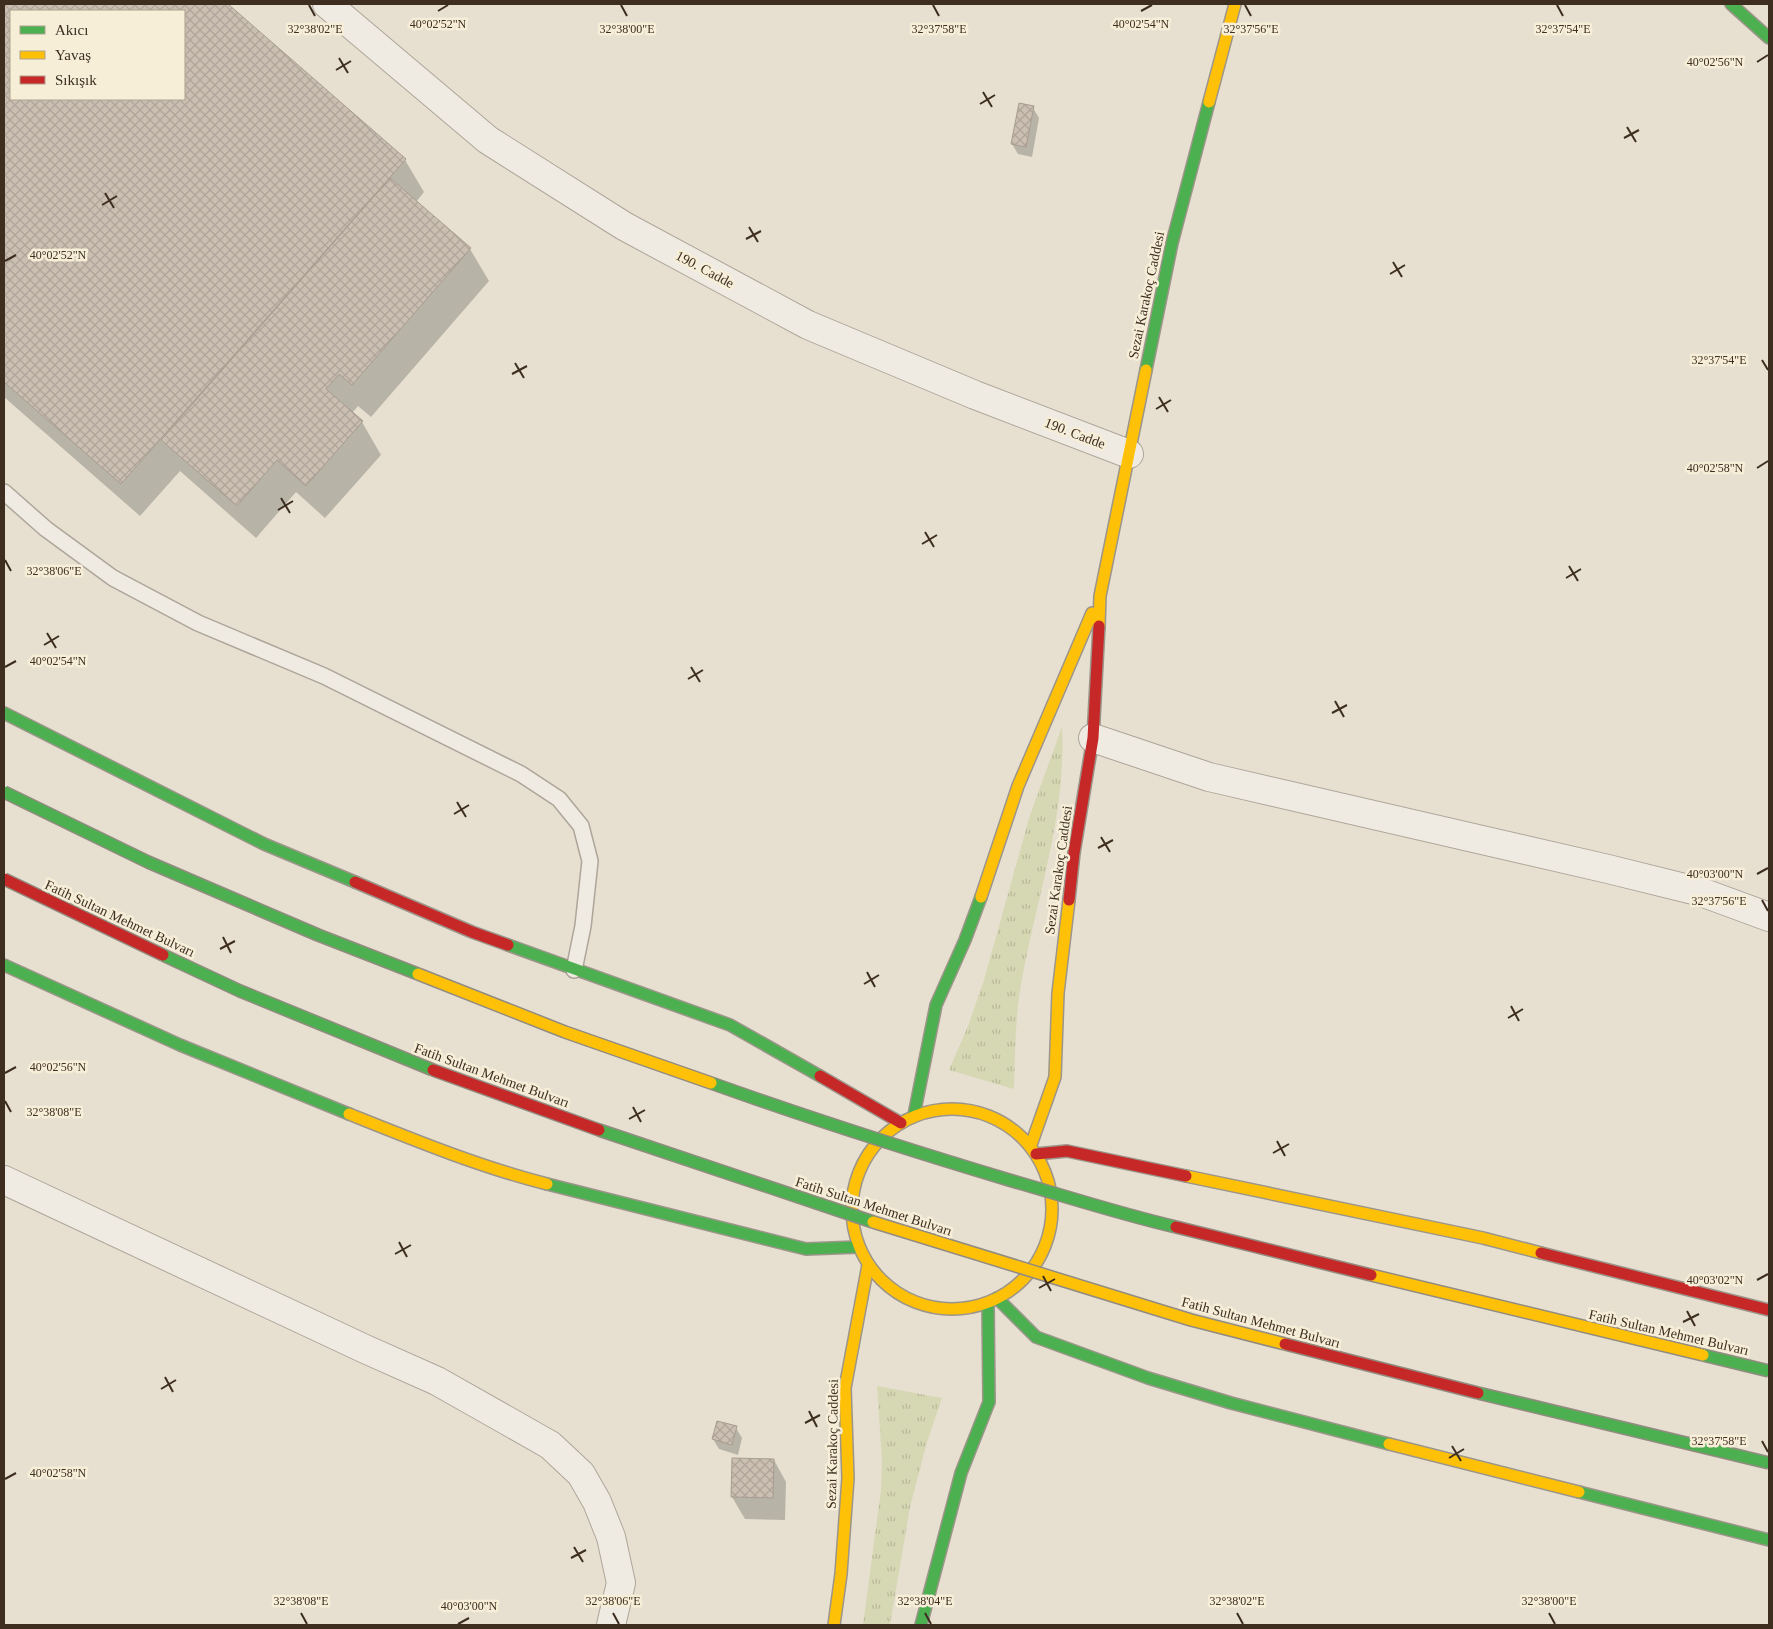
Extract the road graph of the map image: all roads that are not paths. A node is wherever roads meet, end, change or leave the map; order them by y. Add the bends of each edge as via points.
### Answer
1 (327, 4) edge
2 (1235, 4) edge
3 (1731, 4) edge
4 (1769, 38) edge
5 (1129, 454) junction
6 (4, 492) edge
7 (1100, 596) junction
8 (4, 713) edge
9 (1093, 738) junction
10 (4, 792) edge
11 (4, 878) edge
12 (1769, 917) edge
13 (4, 965) edge
14 (574, 970) junction
15 (914, 1115) junction
16 (901, 1123) junction
17 (1033, 1149) junction
18 (4, 1180) edge
19 (858, 1247) junction
20 (868, 1265) junction
21 (992, 1301) junction
22 (1769, 1310) edge
23 (1769, 1371) edge
24 (1769, 1463) edge
25 (1769, 1540) edge
26 (611, 1625) edge
27 (834, 1625) edge
28 (921, 1625) edge

1 - 5 street, 190. Cadde via 488,140 624,226 808,325 975,395
2 - 5 main road, Sezai Karakoç Caddesi via 1172,243
3 - 4 main road
5 - 7 main road, Sezai Karakoç Caddesi
6 - 14 lane via 46,529 113,578 198,623 324,676 522,774 558,799 581,826 590,861 583,926
7 - 9 main road, Sezai Karakoç Caddesi
7 - 15 main road, Sezai Karakoç Caddesi via 1018,786 969,931 936,1005
8 - 14 main road via 264,844 472,932
9 - 12 street via 1209,777 1701,892
9 - 17 main road, Sezai Karakoç Caddesi via 1074,853 1058,993 1055,1077
10 - 23 main road, Fatih Sultan Mehmet Bulvarı, bridge via 148,862 318,935 565,1032 767,1103 1133,1218
11 - 24 main road, Fatih Sultan Mehmet Bulvarı, bridge via 240,991 423,1066 612,1135 912,1235 1191,1320
13 - 19 main road via 180,1045 418,1142 508,1173 806,1250
14 - 16 main road via 730,1025
15 - 16 main road
15 - 17 main road via 945,1108 977,1111 1006,1123
16 - 19 main road via 887,1131 869,1154 854,1184 851,1216
17 - 21 main road via 1047,1173 1053,1205 1049,1237 1036,1265 1015,1288
17 - 22 main road via 1067,1151 1464,1234
18 - 26 street via 437,1381 550,1445 581,1474 597,1502 611,1538 620,1583
19 - 20 main road
20 - 21 main road via 898,1295 927,1307 958,1310
20 - 27 main road, Sezai Karakoç Caddesi via 845,1388 848,1478
21 - 25 main road via 1036,1337 1148,1378 1232,1403
21 - 28 main road via 989,1402 962,1474

